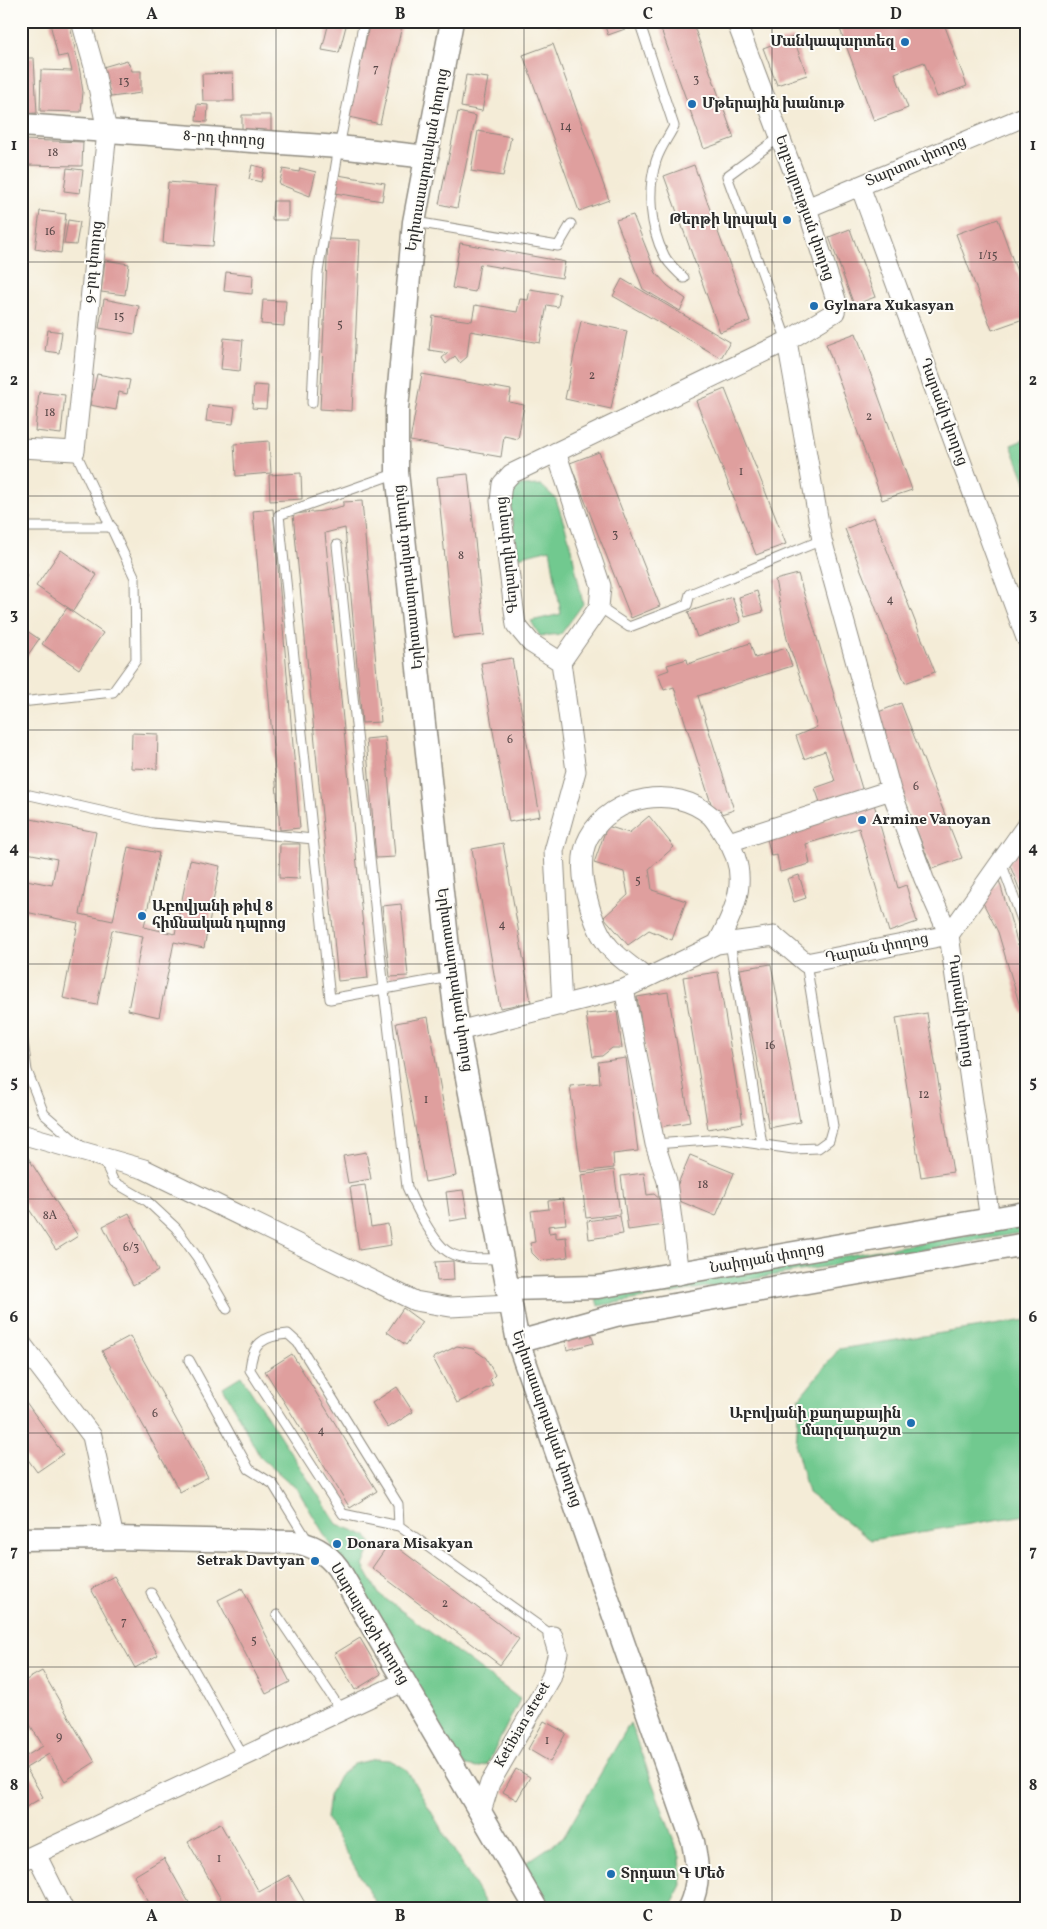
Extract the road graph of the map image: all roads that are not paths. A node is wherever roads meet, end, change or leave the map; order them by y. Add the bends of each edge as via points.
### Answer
1 (81, 21) edge
2 (364, 21) edge
3 (452, 21) edge
4 (638, 21) edge
5 (736, 21) edge
6 (1026, 116) edge
7 (21, 125) edge
8 (107, 131) junction
9 (780, 137) junction
10 (339, 147) junction
11 (427, 157) junction
12 (860, 186) junction
13 (807, 208) junction
14 (414, 222) junction
15 (571, 224) dead end
16 (684, 278) dead end
17 (835, 312) joint
18 (787, 340) junction
19 (312, 403) dead end
20 (21, 448) edge
21 (75, 451) junction
22 (556, 452) junction
23 (398, 472) junction
24 (112, 527) junction
25 (21, 528) edge
26 (822, 540) junction
27 (337, 545) dead end
28 (599, 607) junction
29 (1026, 638) edge
30 (561, 662) junction
31 (21, 702) edge
32 (891, 790) junction
33 (21, 792) edge
34 (1026, 826) edge
35 (313, 839) junction
36 (729, 842) junction
37 (1001, 862) junction
38 (1026, 931) edge
39 (949, 936) junction
40 (723, 943) junction
41 (806, 963) junction
42 (451, 976) junction
43 (645, 978) junction
44 (624, 989) junction
45 (384, 990) junction
46 (562, 1006) junction
47 (21, 1027) edge
48 (458, 1031) junction
49 (21, 1134) edge
50 (655, 1144) junction
51 (762, 1145) junction
52 (94, 1153) junction
53 (1026, 1213) edge
54 (990, 1220) junction
55 (1026, 1244) edge
56 (501, 1259) junction
57 (679, 1275) junction
58 (509, 1296) junction
59 (227, 1309) dead end
60 (518, 1342) junction
61 (21, 1343) edge
62 (189, 1360) dead end
63 (399, 1526) junction
64 (114, 1538) junction
65 (21, 1539) edge
66 (311, 1546) junction
67 (151, 1593) dead end
68 (277, 1615) dead end
69 (553, 1636) joint
70 (403, 1682) junction
71 (341, 1710) junction
72 (243, 1757) junction
73 (481, 1812) junction
74 (29, 1858) edge
75 (63, 1908) edge
76 (536, 1908) edge
77 (689, 1908) edge

1 - 8 street, 9-րդ փողոց
2 - 10 lane
3 - 11 street, Երիտասարդական փողոց
4 - 16 lane via 674,126 655,169 652,188 654,226 664,257
5 - 9 street, Եղբայրության փողոց
6 - 12 street, Տարտու փողոց
7 - 8 street, 8-րդ փողոց
8 - 10 street, 8-րդ փողոց
8 - 21 street, 9-րդ փողոց
9 - 13 street, Եղբայրության փողոց
9 - 18 lane via 727,176
10 - 11 street, 8-րդ փողոց
10 - 19 lane via 318,272
11 - 14 street, Երիտասարդական փողոց
12 - 13 street, Տարտու փողոց
12 - 29 street, Դարանի փողոց
13 - 17 street, Եղբայրության փողոց via 837,303
14 - 15 lane via 558,246
14 - 23 street, Երիտասարդական փողոց via 397,409
17 - 18 street, Գեղարդի փողոց
18 - 22 street, Գեղարդի փողոց
18 - 26 street
20 - 21 street
21 - 24 lane
22 - 28 street via 601,586
22 - 30 street, Գեղարդի փողոց via 511,474 502,484 500,501 516,624 531,643
23 - 35 lane via 279,515
23 - 42 street, Երիտասարդական փողոց
24 - 25 lane
24 - 31 lane via 135,578 136,660 113,692
26 - 28 lane via 690,594 687,605 629,628
26 - 32 street
27 - 45 lane
28 - 30 street
30 - 46 street via 576,771 554,851
32 - 36 street
32 - 39 street
33 - 35 lane via 153,823
34 - 37 street, Դարանի փողոց
35 - 45 lane via 330,999
36 - 40 street via 739,864 740,891
36 - 43 street via 712,817 696,806 658,797 637,800 617,808 599,821 588,838 582,862 592,918 610,947
37 - 38 lane
37 - 39 street, Դարանի փողոց
39 - 41 street, Դարան փողոց
39 - 54 street, Դարանի փողոց
40 - 41 street via 774,936
40 - 43 street
40 - 51 lane
41 - 51 lane via 833,1126 829,1140 818,1148
42 - 45 lane
42 - 48 street, Երիտասարդական փողոց
43 - 44 street
44 - 46 street
44 - 50 street
45 - 56 lane via 407,1187 415,1206 448,1252 462,1258
46 - 48 street
47 - 52 lane via 26,1071 44,1114
48 - 56 street, Երիտասարդական փողոց
49 - 52 street
50 - 51 lane via 723,1140
50 - 57 street via 667,1181
52 - 58 street via 144,1169 415,1301 450,1307
52 - 59 lane via 114,1182 146,1201 176,1228
53 - 54 street, Նաիրյան փողոց
54 - 57 street, Նաիրյան փողոց
55 - 60 street, Նաիրյան փողոց via 616,1315
56 - 58 street, Երիտասարդական փողոց
57 - 58 street, Նաիրյան փողոց
58 - 60 street, Երիտասարդական փողոց
60 - 77 street, Երիտասարդական փողոց via 693,1842 699,1878
61 - 64 street via 92,1436
62 - 66 lane via 249,1469 272,1484
63 - 63 lane via 342,1514 250,1370 252,1356 259,1344 272,1336 288,1334 298,1343 398,1504
63 - 69 lane
64 - 65 street, Սարալանջի փողոց
64 - 66 street, Սարալանջի փողոց via 293,1542
66 - 70 street, Սարալանջի փողոց via 338,1568
67 - 72 lane
68 - 71 lane
69 - 73 street, Ketibian street via 558,1653 551,1678 490,1782
70 - 71 street
70 - 73 street, Սարալանջի փողոց
71 - 72 street
72 - 74 street
73 - 76 street, Սարալանջի փողոց
74 - 75 street

